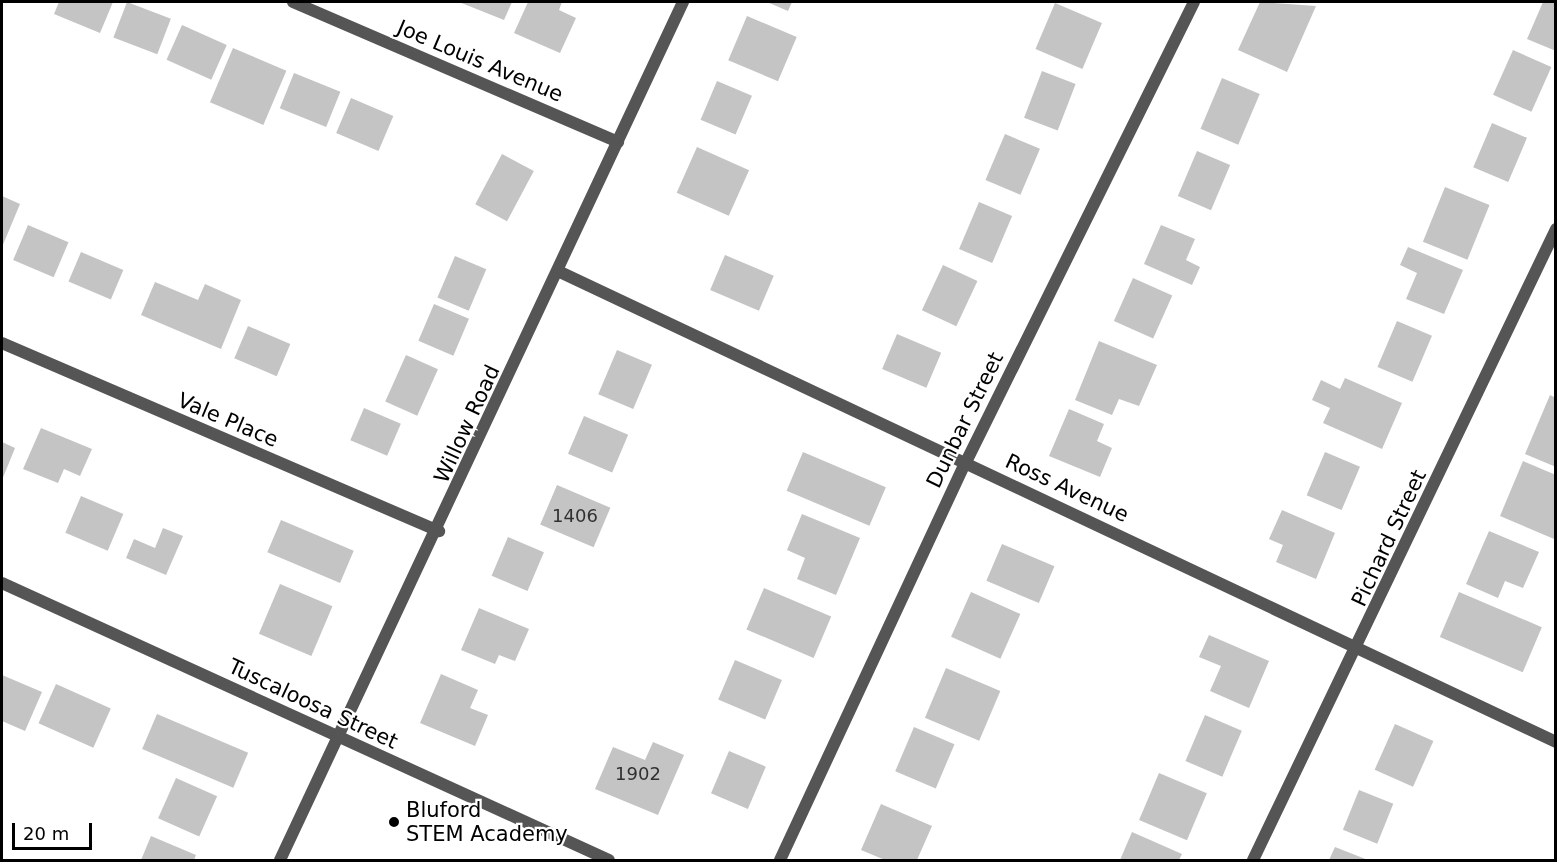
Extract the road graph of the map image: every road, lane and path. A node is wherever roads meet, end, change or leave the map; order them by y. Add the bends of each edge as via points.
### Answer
1 (293, 2) edge
2 (683, 2) edge
3 (1194, 2) edge
4 (618, 142) junction
5 (1556, 229) edge
6 (560, 272) junction
7 (2, 344) edge
8 (966, 462) junction
9 (439, 531) junction
10 (2, 583) edge
11 (1359, 647) junction
12 (341, 739) junction
13 (1556, 742) edge
14 (280, 861) edge
15 (609, 861) edge
16 (780, 861) edge
17 (1253, 861) edge

1 - 4 street, Joe Louis Avenue
2 - 4 street, Willow Road
3 - 8 street, Dunbar Street
4 - 6 street, Willow Road
5 - 11 street, Pichard Street
6 - 8 street, Ross Avenue
6 - 9 street, Willow Road
7 - 9 street, Vale Place
8 - 11 street, Ross Avenue
8 - 16 street, Dunbar Street
9 - 12 street, Willow Road
10 - 12 street, Tuscaloosa Street
11 - 13 street, Ross Avenue
11 - 17 street, Pichard Street
12 - 14 street, Willow Road
12 - 15 street, Tuscaloosa Street

